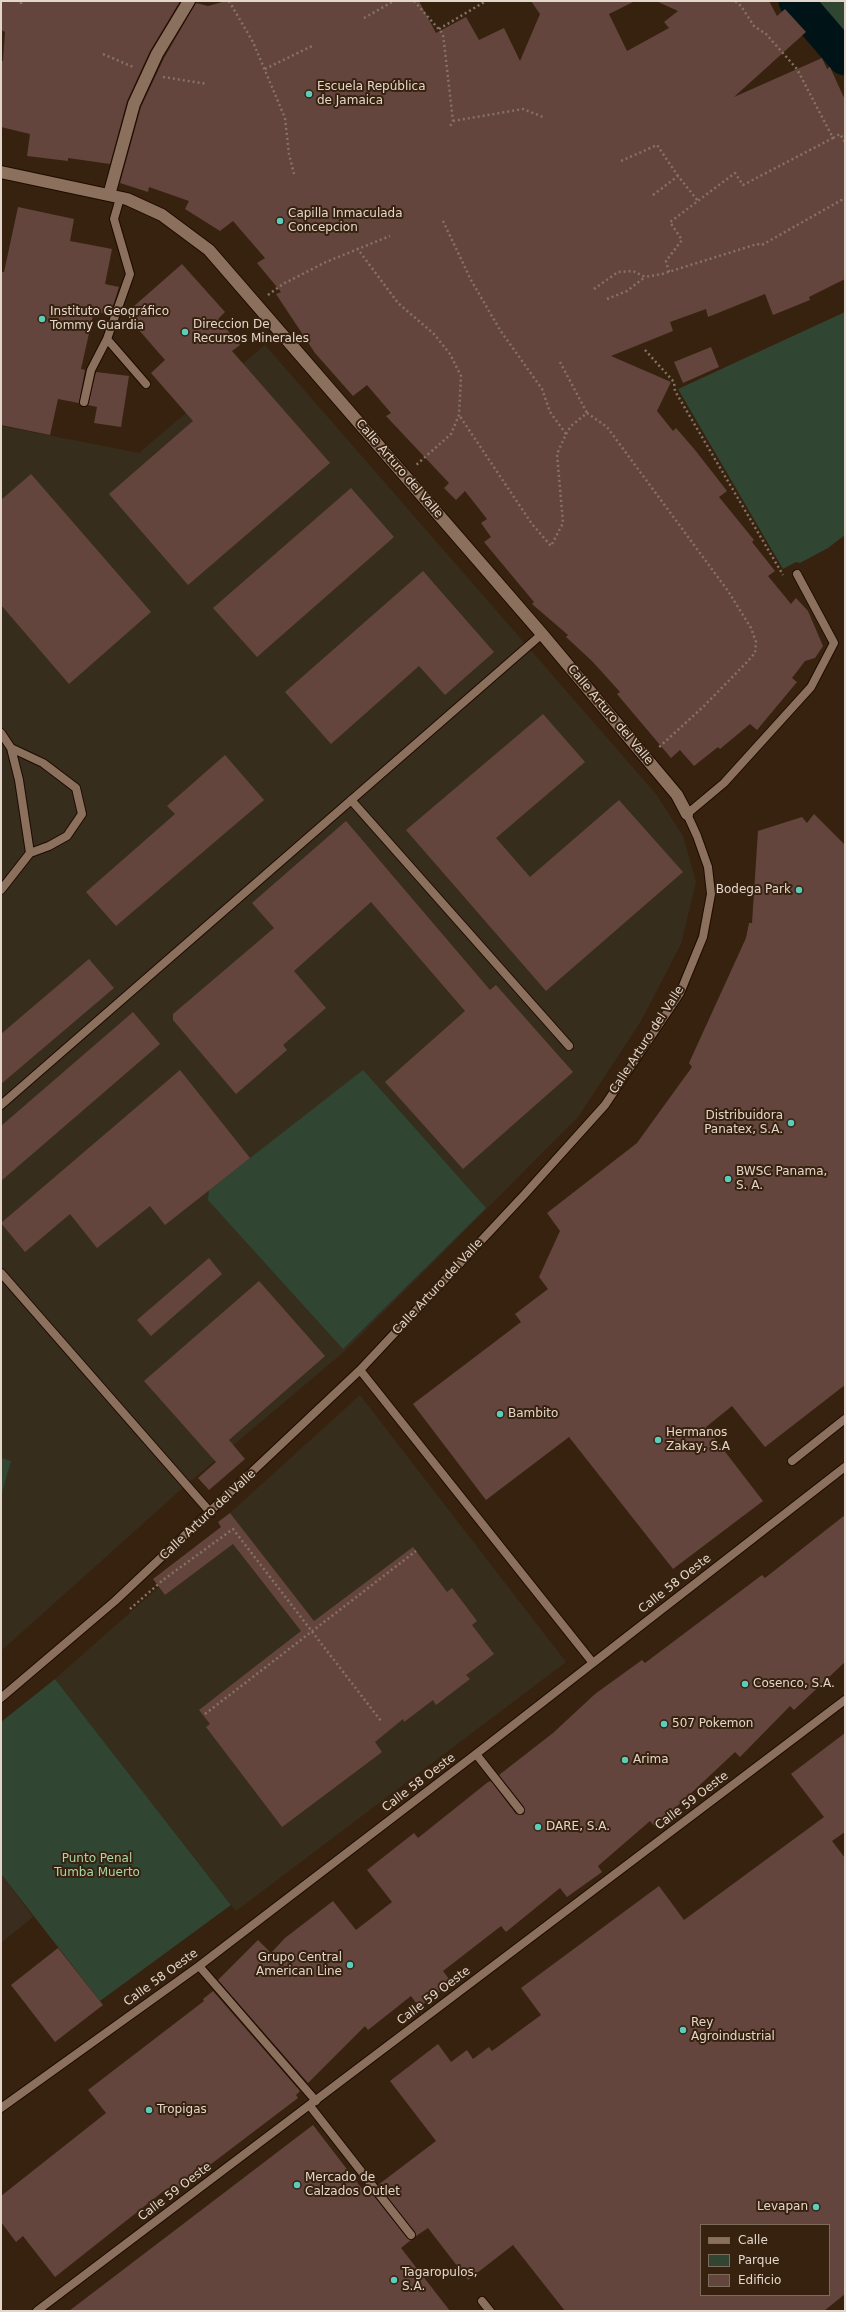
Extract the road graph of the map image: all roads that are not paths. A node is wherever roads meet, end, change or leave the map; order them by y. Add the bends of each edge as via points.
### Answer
1 (189, 1) edge
2 (1, 172) edge
3 (115, 196) junction
4 (107, 339) junction
5 (146, 384) dead end
6 (84, 402) dead end
7 (797, 574) road end
8 (542, 634) junction
9 (1, 732) edge
10 (11, 748) junction
11 (351, 800) junction
12 (687, 814) junction
13 (30, 853) junction
14 (1, 890) edge
15 (569, 1046) dead end
16 (1, 1104) edge
17 (1, 1273) edge
18 (360, 1370) junction
19 (845, 1419) edge
20 (792, 1461) dead end
21 (845, 1467) edge
22 (211, 1513) junction
23 (593, 1663) junction
24 (1, 1698) edge
25 (845, 1700) edge
26 (476, 1754) junction
27 (520, 1810) dead end
28 (199, 1966) junction
29 (313, 2103) junction
30 (1, 2108) edge
31 (411, 2235) dead end
32 (482, 2301) dead end
33 (36, 2311) edge
34 (490, 2311) edge

1 - 3 street via 172,27 134,104
2 - 3 street, Calle Arturo del Valle
3 - 4 lane via 114,219 130,274
3 - 8 street, Calle Arturo del Valle via 162,215 209,250
4 - 5 lane
4 - 6 lane via 92,370
7 - 12 lane via 834,643 811,687 724,782
8 - 11 lane
8 - 12 street, Calle Arturo del Valle via 677,795
9 - 10 lane
10 - 13 lane via 19,780
10 - 13 lane via 43,763 76,788 82,814 67,836
11 - 15 lane
11 - 16 lane
12 - 18 lane, Calle Arturo del Valle via 708,867 711,894 703,937 680,993 605,1105 524,1196
13 - 14 lane
17 - 22 lane
18 - 22 lane, Calle Arturo del Valle
18 - 23 lane
19 - 20 lane
21 - 23 lane, Calle 58 Oeste
22 - 24 lane, Calle Arturo del Valle via 115,1601
23 - 26 lane, Calle 58 Oeste
25 - 29 lane, Calle 59 Oeste
26 - 27 lane
26 - 28 lane, Calle 58 Oeste
28 - 29 lane
28 - 30 lane, Calle 58 Oeste
29 - 31 lane
29 - 33 lane, Calle 59 Oeste
32 - 34 lane

